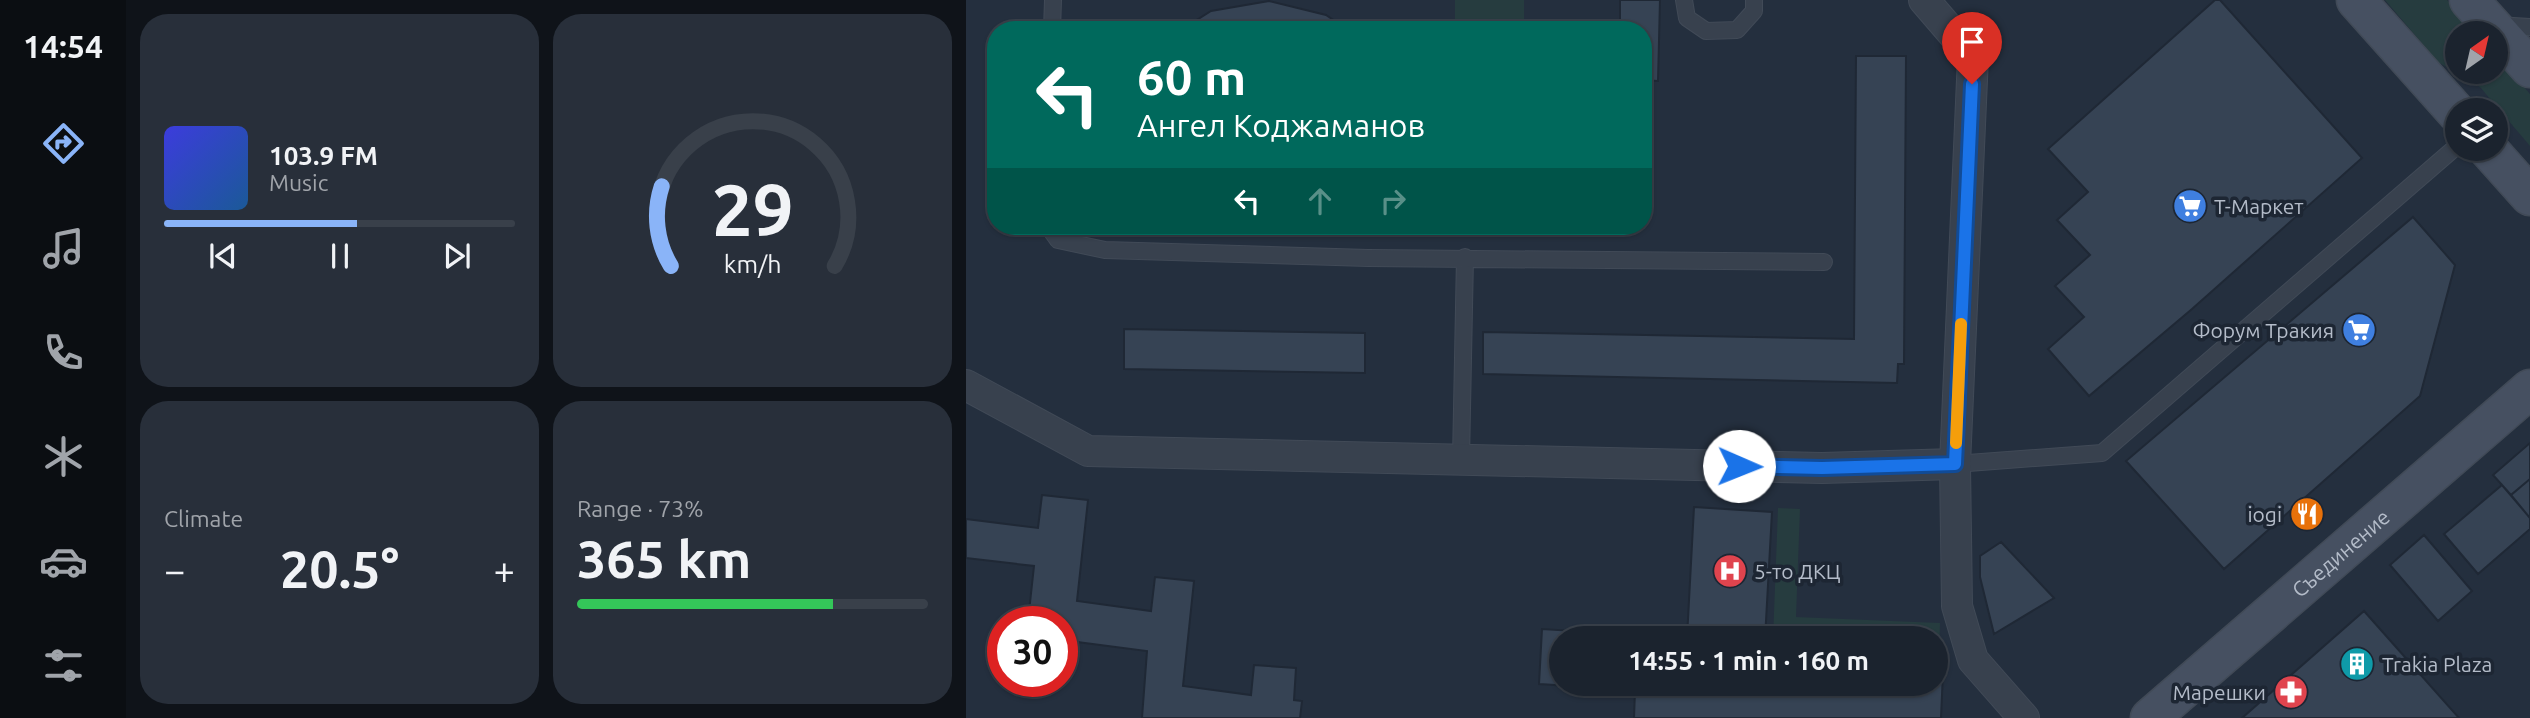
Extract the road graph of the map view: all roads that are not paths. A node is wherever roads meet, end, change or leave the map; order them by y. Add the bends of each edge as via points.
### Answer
1 (1053, 0) edge
2 (1684, 0) edge
3 (1754, 0) edge
4 (1924, 0) edge
5 (2356, 0) edge
6 (2480, 12) edge
7 (1052, 21) edge
8 (2530, 27) edge
9 (2530, 68) edge
10 (2445, 100) edge
11 (2445, 156) edge
12 (2499, 161) edge
13 (2530, 196) edge
14 (1055, 235) edge
15 (1465, 257) junction
16 (1824, 262) dead end
17 (966, 385) edge
18 (2530, 389) edge
19 (1461, 459) junction
20 (1955, 464) junction
21 (2024, 718) edge
22 (2150, 718) edge

1 - 7 lane
2 - 3 lane via 1687,18 1706,31 1737,30 1754,10
4 - 20 street via 1973,57
5 - 10 street
6 - 8 lane
6 - 9 street
11 - 20 lane via 2102,453
12 - 13 street
14 - 15 lane via 1059,240 1105,250
15 - 16 lane
15 - 19 lane
17 - 19 street via 1088,451
18 - 22 street, Съединение
19 - 20 street via 1822,468
20 - 21 street via 1957,606 1973,660

